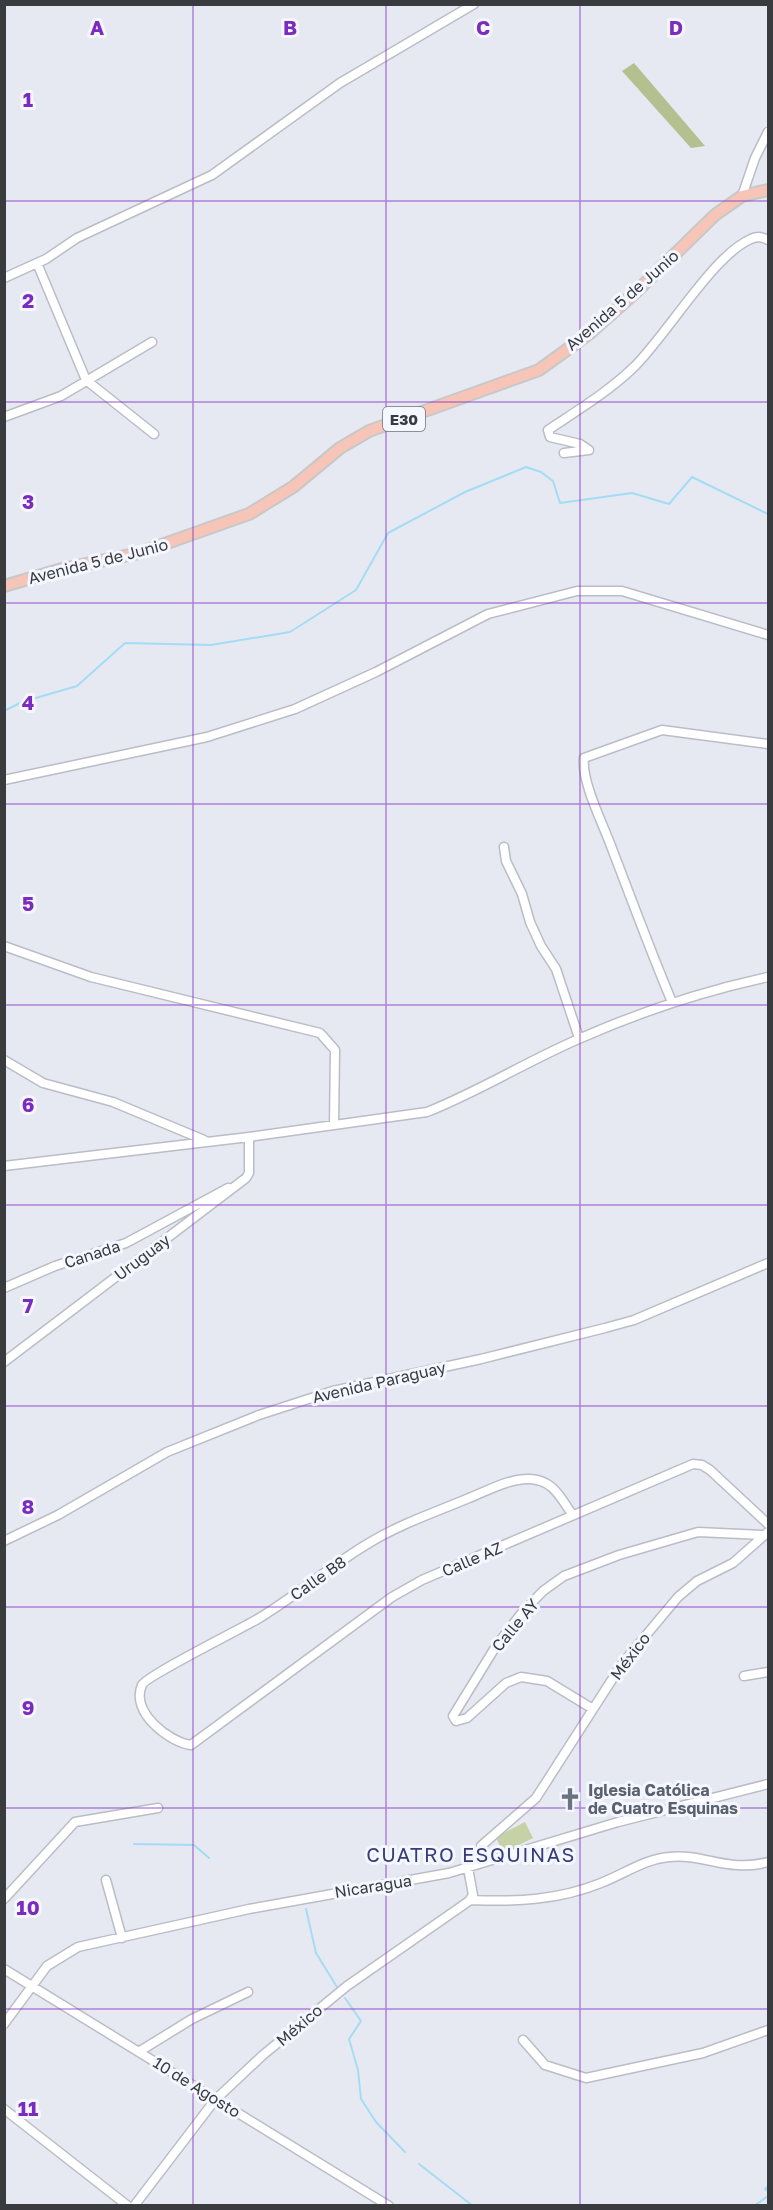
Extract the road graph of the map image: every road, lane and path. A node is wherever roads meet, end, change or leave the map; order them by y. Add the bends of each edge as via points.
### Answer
1 (474, 4) edge
2 (768, 132) edge
3 (768, 190) edge
4 (742, 196) junction
5 (768, 240) edge
6 (37, 263) junction
7 (4, 278) edge
8 (152, 342) dead end
9 (86, 380) junction
10 (4, 417) edge
11 (154, 434) dead end
12 (564, 453) dead end
13 (4, 586) edge
14 (768, 635) edge
15 (768, 744) edge
16 (4, 780) edge
17 (504, 847) dead end
18 (4, 946) edge
19 (768, 977) edge
20 (672, 1002) junction
21 (579, 1038) junction
22 (4, 1060) edge
23 (334, 1125) junction
24 (249, 1137) junction
25 (205, 1141) junction
26 (4, 1166) edge
27 (241, 1182) junction
28 (768, 1263) edge
29 (4, 1288) edge
30 (4, 1362) edge
31 (572, 1514) junction
32 (768, 1524) edge
33 (766, 1533) edge
34 (4, 1541) edge
35 (768, 1672) edge
36 (744, 1676) dead end
37 (593, 1709) junction
38 (191, 1745) joint
39 (768, 1784) edge
40 (158, 1808) dead end
41 (768, 1862) edge
42 (480, 1863) junction
43 (468, 1868) junction
44 (106, 1880) dead end
45 (4, 1899) edge
46 (471, 1899) junction
47 (122, 1938) junction
48 (4, 1969) edge
49 (31, 1985) junction
50 (248, 1992) dead end
51 (4, 2024) edge
52 (768, 2030) edge
53 (524, 2040) dead end
54 (140, 2051) junction
55 (215, 2100) junction
56 (4, 2109) edge
57 (128, 2205) edge
58 (134, 2205) edge
59 (389, 2205) edge

1 - 6 street via 340,83 212,175 77,238
2 - 4 street
3 - 4 main road, Avenida 5 de Junio / E30
4 - 13 main road, Avenida 5 de Junio / E30 via 715,215 590,333 539,370 369,431 249,514 139,553
5 - 12 street via 753,237 744,243 712,271 664,335 634,367 605,392 548,430 550,437 589,450
6 - 7 street
6 - 9 street
8 - 9 street
9 - 10 street via 61,396
9 - 11 street
14 - 16 street via 622,591 577,591 488,614 295,709 207,737
15 - 20 street via 662,730 584,758 593,798
17 - 21 street via 530,922 556,969
18 - 23 street via 91,977 320,1033 335,1050
19 - 20 street
20 - 21 street
21 - 23 street via 427,1112
22 - 25 street via 43,1083 113,1102
23 - 24 street
24 - 25 street
24 - 27 street via 249,1173
25 - 26 street
27 - 29 street, Canada via 126,1243
27 - 30 street, Uruguay
28 - 34 street, Avenida Paraguay via 615,1325 481,1359 333,1390 259,1415 166,1452 58,1515
31 - 32 street, Calle AZ via 693,1464 710,1470
31 - 38 street, Calle AZ via 392,1597
31 - 38 street, Calle B8 via 550,1484 520,1479 369,1542 273,1610 142,1683 142,1706 157,1727
33 - 37 street, México via 733,1563 686,1588 622,1664
33 - 37 street, Calle AY via 698,1532 564,1576 521,1614 496,1646 453,1716 456,1721 467,1718 507,1683 521,1677 547,1681
35 - 36 street
37 - 42 street, México via 536,1798 481,1846
39 - 42 street, Nicaragua via 618,1822
40 - 45 street via 75,1822
41 - 46 street via 731,1865 668,1857 569,1893 517,1901
42 - 43 street, Nicaragua
43 - 46 street
43 - 47 street, Nicaragua
44 - 47 street
46 - 55 street, México via 313,2012
47 - 49 street, Nicaragua via 60,1955
48 - 49 street, 10 de Agosto
49 - 51 street, Nicaragua
49 - 54 street, 10 de Agosto
50 - 54 street via 192,2019
52 - 53 street via 703,2053 586,2078 545,2065
54 - 55 street, 10 de Agosto
55 - 58 street, México
55 - 59 street, 10 de Agosto
56 - 57 street

